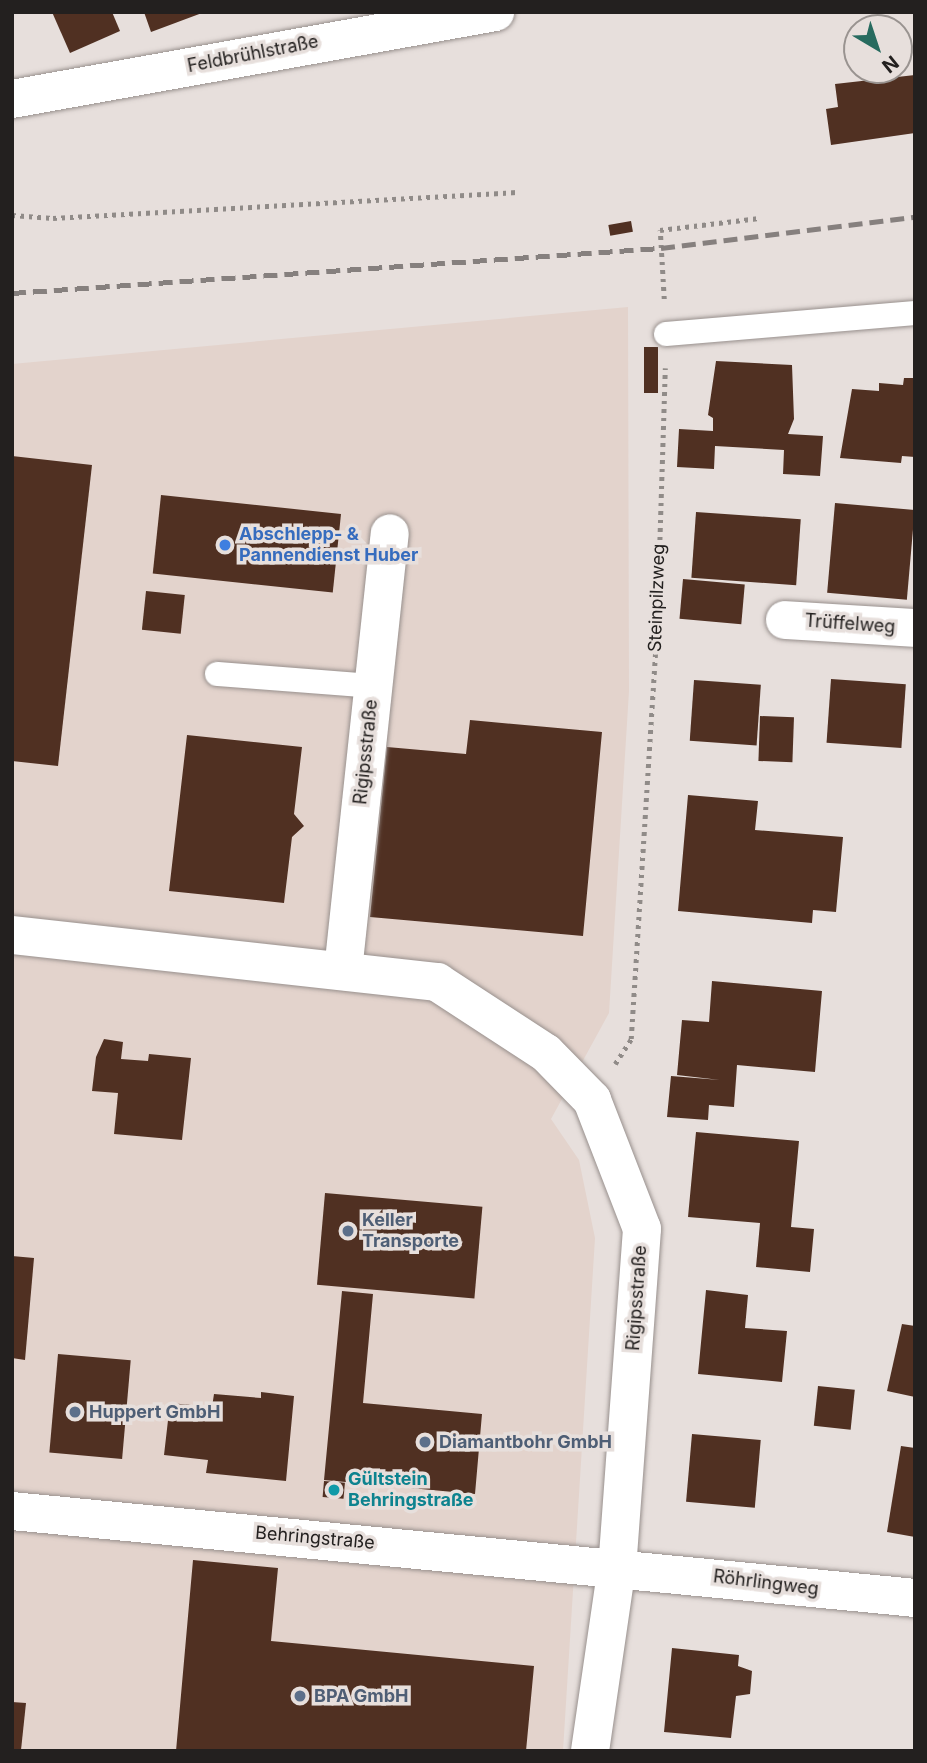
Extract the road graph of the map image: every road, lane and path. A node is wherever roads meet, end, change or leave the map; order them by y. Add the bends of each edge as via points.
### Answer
1 (495, 12) edge
2 (12, 99) edge
3 (517, 192) dead end
4 (12, 215) edge
5 (759, 218) dead end
6 (915, 313) edge
7 (666, 334) junction
8 (390, 534) dead end
9 (785, 620) dead end
10 (915, 628) edge
11 (217, 674) dead end
12 (373, 686) junction
13 (12, 935) edge
14 (343, 971) junction
15 (592, 1100) junction
16 (12, 1511) edge
17 (617, 1566) junction
18 (915, 1598) edge
19 (590, 1751) edge

1 - 2 street, Feldbrühlstraße
3 - 4 path
5 - 7 path, Steinpilzweg via 660,230
6 - 7 lane
7 - 15 path, Steinpilzweg via 657,625 631,1039
8 - 12 street, Rigipsstraße
9 - 10 street, Trüffelweg
11 - 12 lane
12 - 14 street, Rigipsstraße
13 - 14 street, Rigipsstraße
14 - 15 street, Rigipsstraße via 437,982 546,1053
15 - 17 street, Rigipsstraße via 642,1229
16 - 17 street, Behringstraße
17 - 18 street, Röhrlingweg
17 - 19 street, Rigipsstraße

